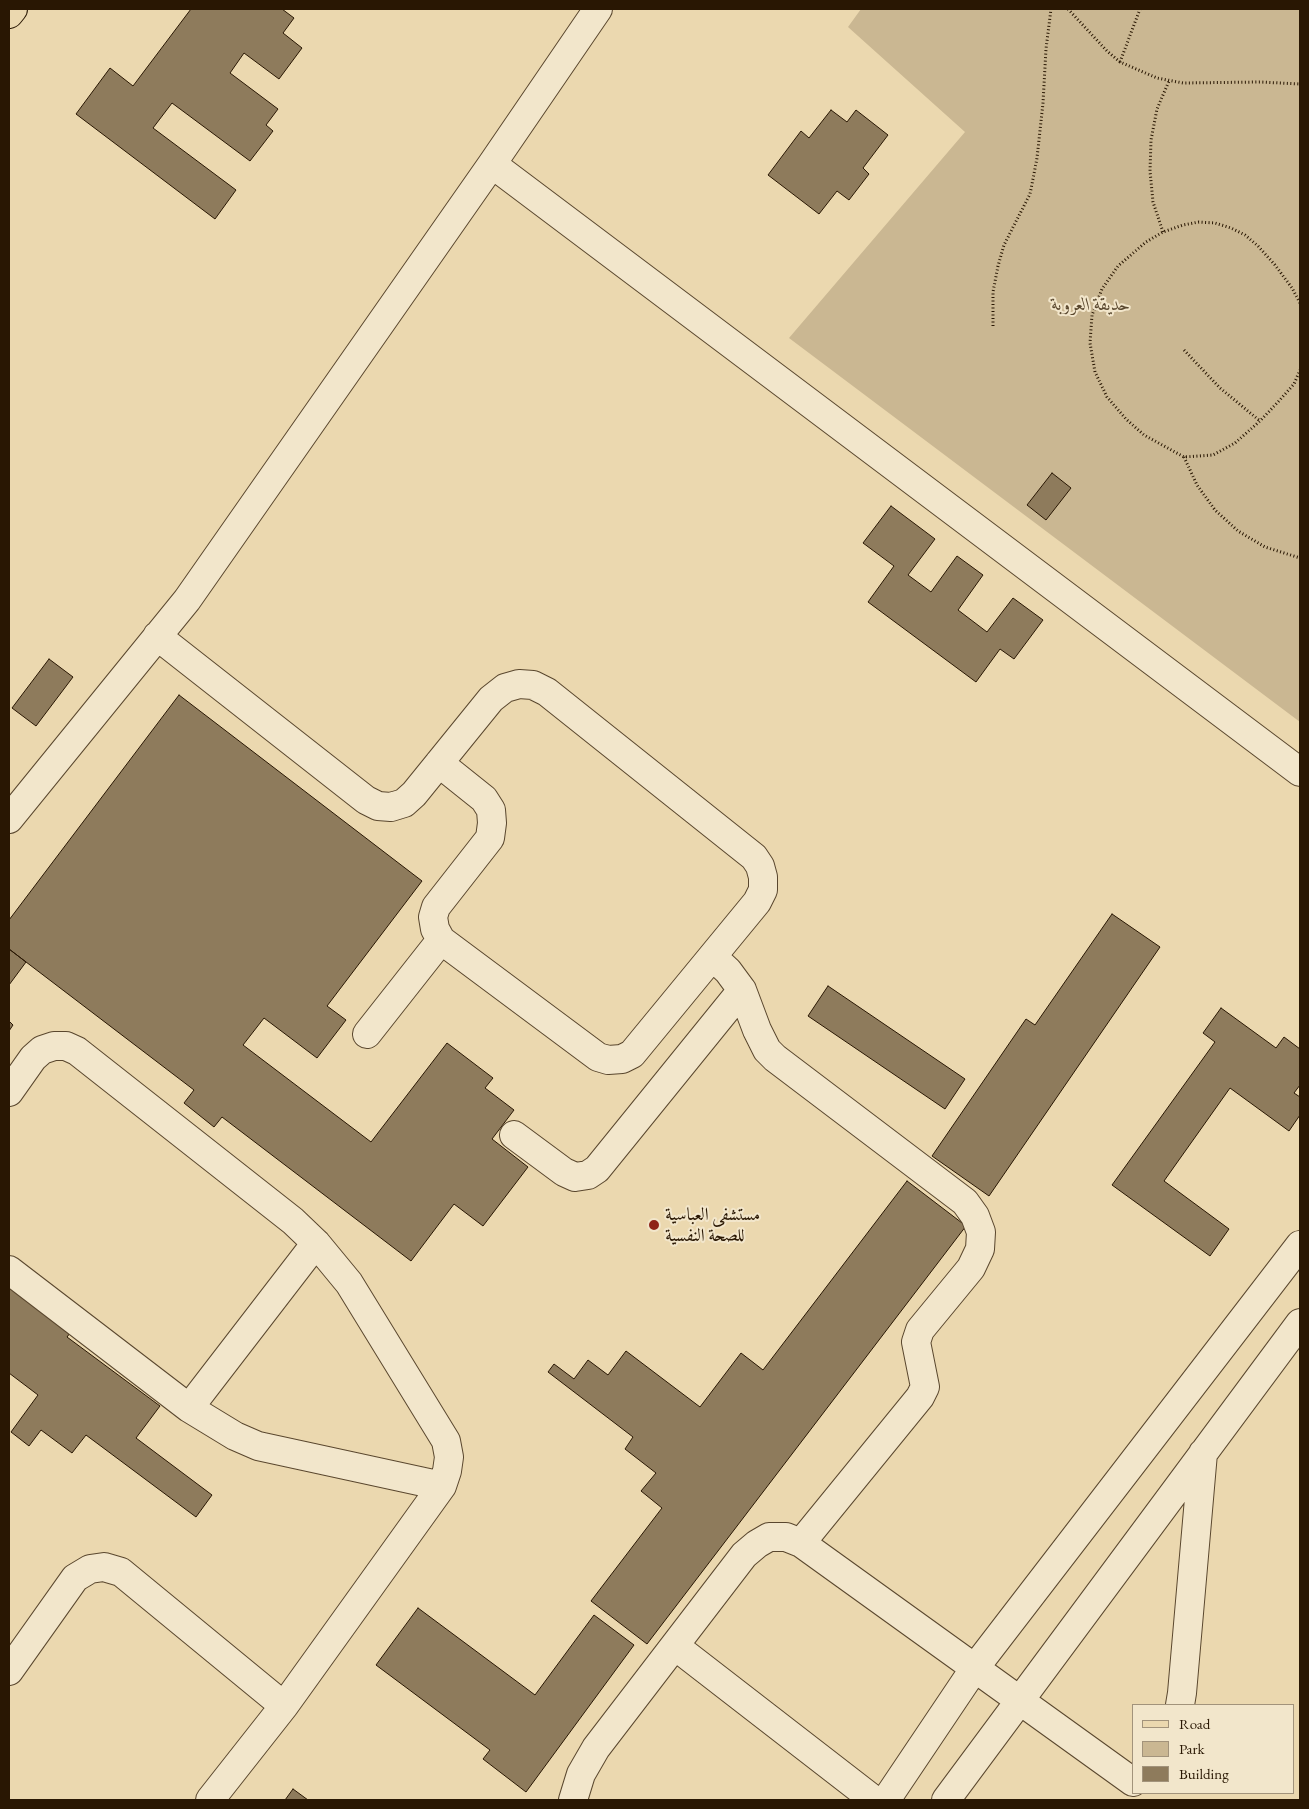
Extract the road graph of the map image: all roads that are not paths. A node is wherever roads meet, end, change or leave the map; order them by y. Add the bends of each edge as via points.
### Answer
1 (13, 9) edge
2 (598, 9) edge
3 (9, 14) edge
4 (492, 164) junction
5 (157, 636) junction
6 (439, 763) junction
7 (1300, 772) edge
8 (9, 819) edge
9 (441, 940) junction
10 (713, 956) junction
11 (742, 990) junction
12 (367, 1034) dead end
13 (9, 1092) edge
14 (514, 1135) dead end
15 (316, 1243) junction
16 (1300, 1245) edge
17 (9, 1270) edge
18 (1300, 1323) edge
19 (189, 1408) junction
20 (1203, 1453) junction
21 (442, 1486) junction
22 (801, 1543) junction
23 (675, 1646) junction
24 (974, 1669) junction
25 (9, 1671) edge
26 (1020, 1702) junction
27 (1180, 1704) edge
28 (284, 1706) junction
29 (1132, 1781) edge
30 (210, 1800) edge
31 (573, 1800) edge
32 (874, 1800) edge
33 (886, 1800) edge
34 (946, 1800) edge

1 - 3 main road
2 - 4 lane
4 - 5 lane via 187,600
4 - 7 lane
5 - 6 lane via 366,800 378,806 404,803
5 - 8 lane
6 - 9 lane via 484,799 491,810 492,823 490,838 436,907 433,917
6 - 10 lane via 491,699 506,688 519,684 533,685 547,692 754,857 760,866 763,890 757,902
9 - 10 lane via 598,1057 608,1060 632,1054
9 - 12 lane
10 - 11 lane
11 - 14 lane via 588,1175 575,1177 564,1172
11 - 22 lane via 761,1040 771,1054 965,1202 976,1216 981,1232 980,1249 971,1268 920,1330 916,1342 925,1387 920,1397
13 - 15 lane via 42,1050 66,1046 77,1051 293,1221
15 - 19 lane
15 - 21 lane via 359,1297 446,1441 449,1457
16 - 24 lane
17 - 19 lane
18 - 20 lane
19 - 21 lane via 258,1446
20 - 26 lane
20 - 27 lane
21 - 28 lane
22 - 23 lane via 786,1537 769,1537 757,1544 744,1555
22 - 24 lane
23 - 31 lane via 596,1748
23 - 32 lane
24 - 26 lane
24 - 33 lane
25 - 28 lane via 75,1578 90,1569 104,1567 121,1572
26 - 29 lane
26 - 34 lane
28 - 30 lane

